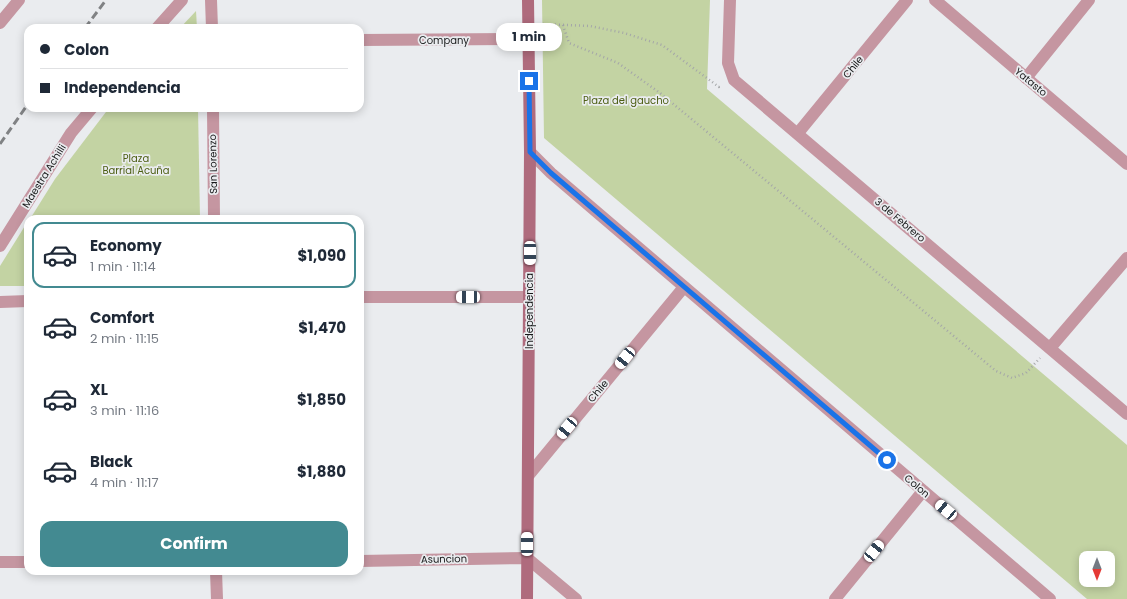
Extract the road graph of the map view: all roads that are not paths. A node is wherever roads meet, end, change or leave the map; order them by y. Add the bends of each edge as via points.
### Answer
1 (19, 0) edge
2 (182, 0) edge
3 (211, 0) edge
4 (528, 0) edge
5 (730, 0) edge
6 (907, 0) edge
7 (935, 0) edge
8 (1089, 0) edge
9 (0, 23) edge
10 (161, 24) edge
11 (212, 24) edge
12 (528, 39) junction
13 (364, 40) edge
14 (1026, 78) junction
15 (89, 112) edge
16 (213, 112) edge
17 (798, 133) junction
18 (530, 152) junction
19 (1127, 164) edge
20 (214, 215) edge
21 (0, 246) edge
22 (1127, 258) edge
23 (684, 287) junction
24 (364, 297) edge
25 (529, 297) junction
26 (24, 301) edge
27 (0, 302) edge
28 (1050, 348) junction
29 (1127, 414) edge
30 (528, 476) junction
31 (923, 491) junction
32 (527, 558) junction
33 (364, 561) edge
34 (0, 562) edge
35 (24, 562) edge
36 (216, 575) edge
37 (217, 599) edge
38 (527, 599) edge
39 (576, 599) edge
40 (835, 599) edge
41 (1050, 599) edge

1 - 9 street
2 - 10 street
3 - 11 street
4 - 12 main road, Independencia
5 - 17 street, 3 de Febrero via 728,63 734,80
6 - 17 street, Chile
7 - 14 street, Yatasto
8 - 14 street
12 - 13 street, Company
12 - 18 main road, Independencia
14 - 19 street, Yatasto
15 - 21 street, Maestra Achilli via 71,133
16 - 20 street, San Lorenzo
17 - 28 street, 3 de Febrero
18 - 23 street, Colon
18 - 25 main road, Independencia
22 - 28 street
23 - 30 street, Chile
23 - 31 street, Colon
24 - 25 street
25 - 30 main road, Independencia
26 - 27 street
28 - 29 street, 3 de Febrero
30 - 32 main road, Independencia
31 - 40 street
31 - 41 street, Colon
32 - 33 street, Asuncion
32 - 38 main road, Independencia
32 - 39 street
34 - 35 street
36 - 37 street

